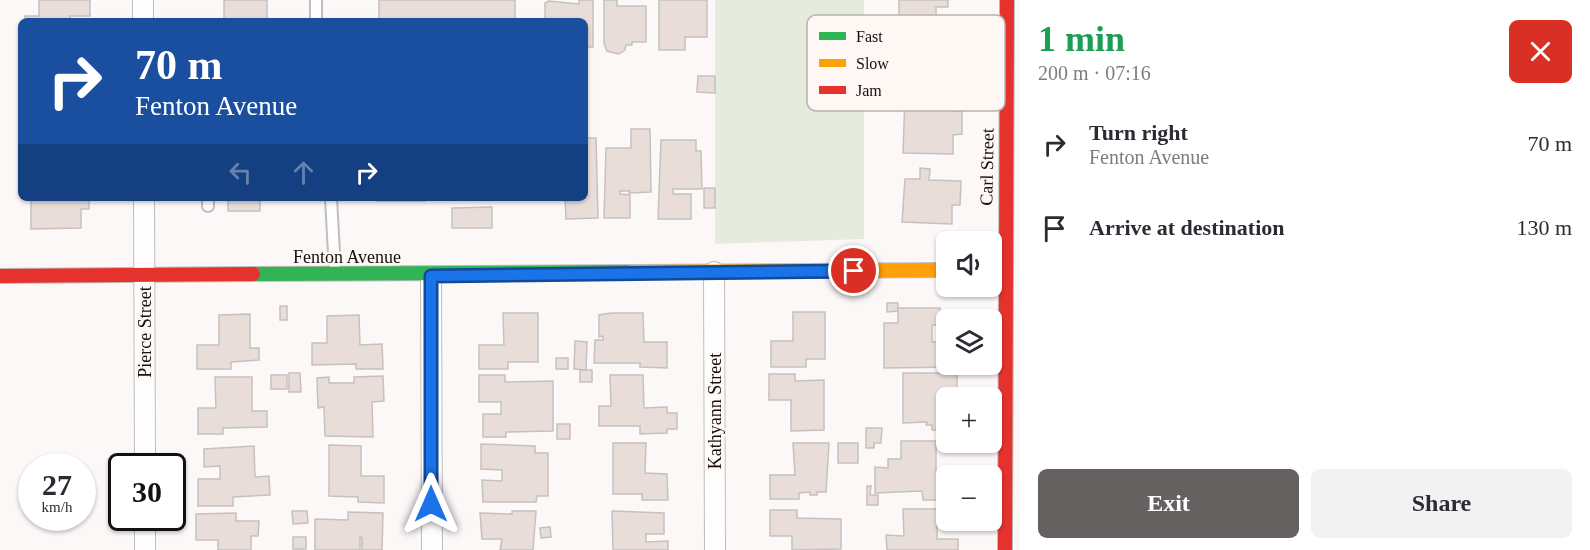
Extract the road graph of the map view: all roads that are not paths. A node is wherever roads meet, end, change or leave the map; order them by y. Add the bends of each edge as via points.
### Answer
1 (143, 0) edge
2 (316, 0) edge
3 (1007, 0) edge
4 (143, 18) edge
5 (316, 18) edge
6 (1005, 60) edge
7 (1003, 111) edge
8 (144, 201) edge
9 (331, 201) edge
10 (999, 231) edge
11 (936, 270) edge
12 (1002, 270) edge
13 (1020, 270) edge
14 (714, 272) junction
15 (144, 275) junction
16 (335, 275) junction
17 (0, 276) edge
18 (431, 276) junction
19 (999, 297) edge
20 (145, 453) edge
21 (145, 531) edge
22 (146, 550) edge
23 (432, 550) edge
24 (715, 550) edge
25 (1005, 550) edge

1 - 4 street
2 - 5 lane
3 - 6 street, Carl Street
7 - 10 street, Carl Street
8 - 15 street, Pierce Street
9 - 16 lane
11 - 14 street, Fenton Avenue
12 - 13 street
14 - 18 street, Fenton Avenue
14 - 24 street, Kathyann Street
15 - 16 street, Fenton Avenue
15 - 17 street, Fenton Avenue
15 - 20 street, Pierce Street
16 - 18 street, Fenton Avenue
18 - 23 street
19 - 25 street, Carl Street
21 - 22 street

